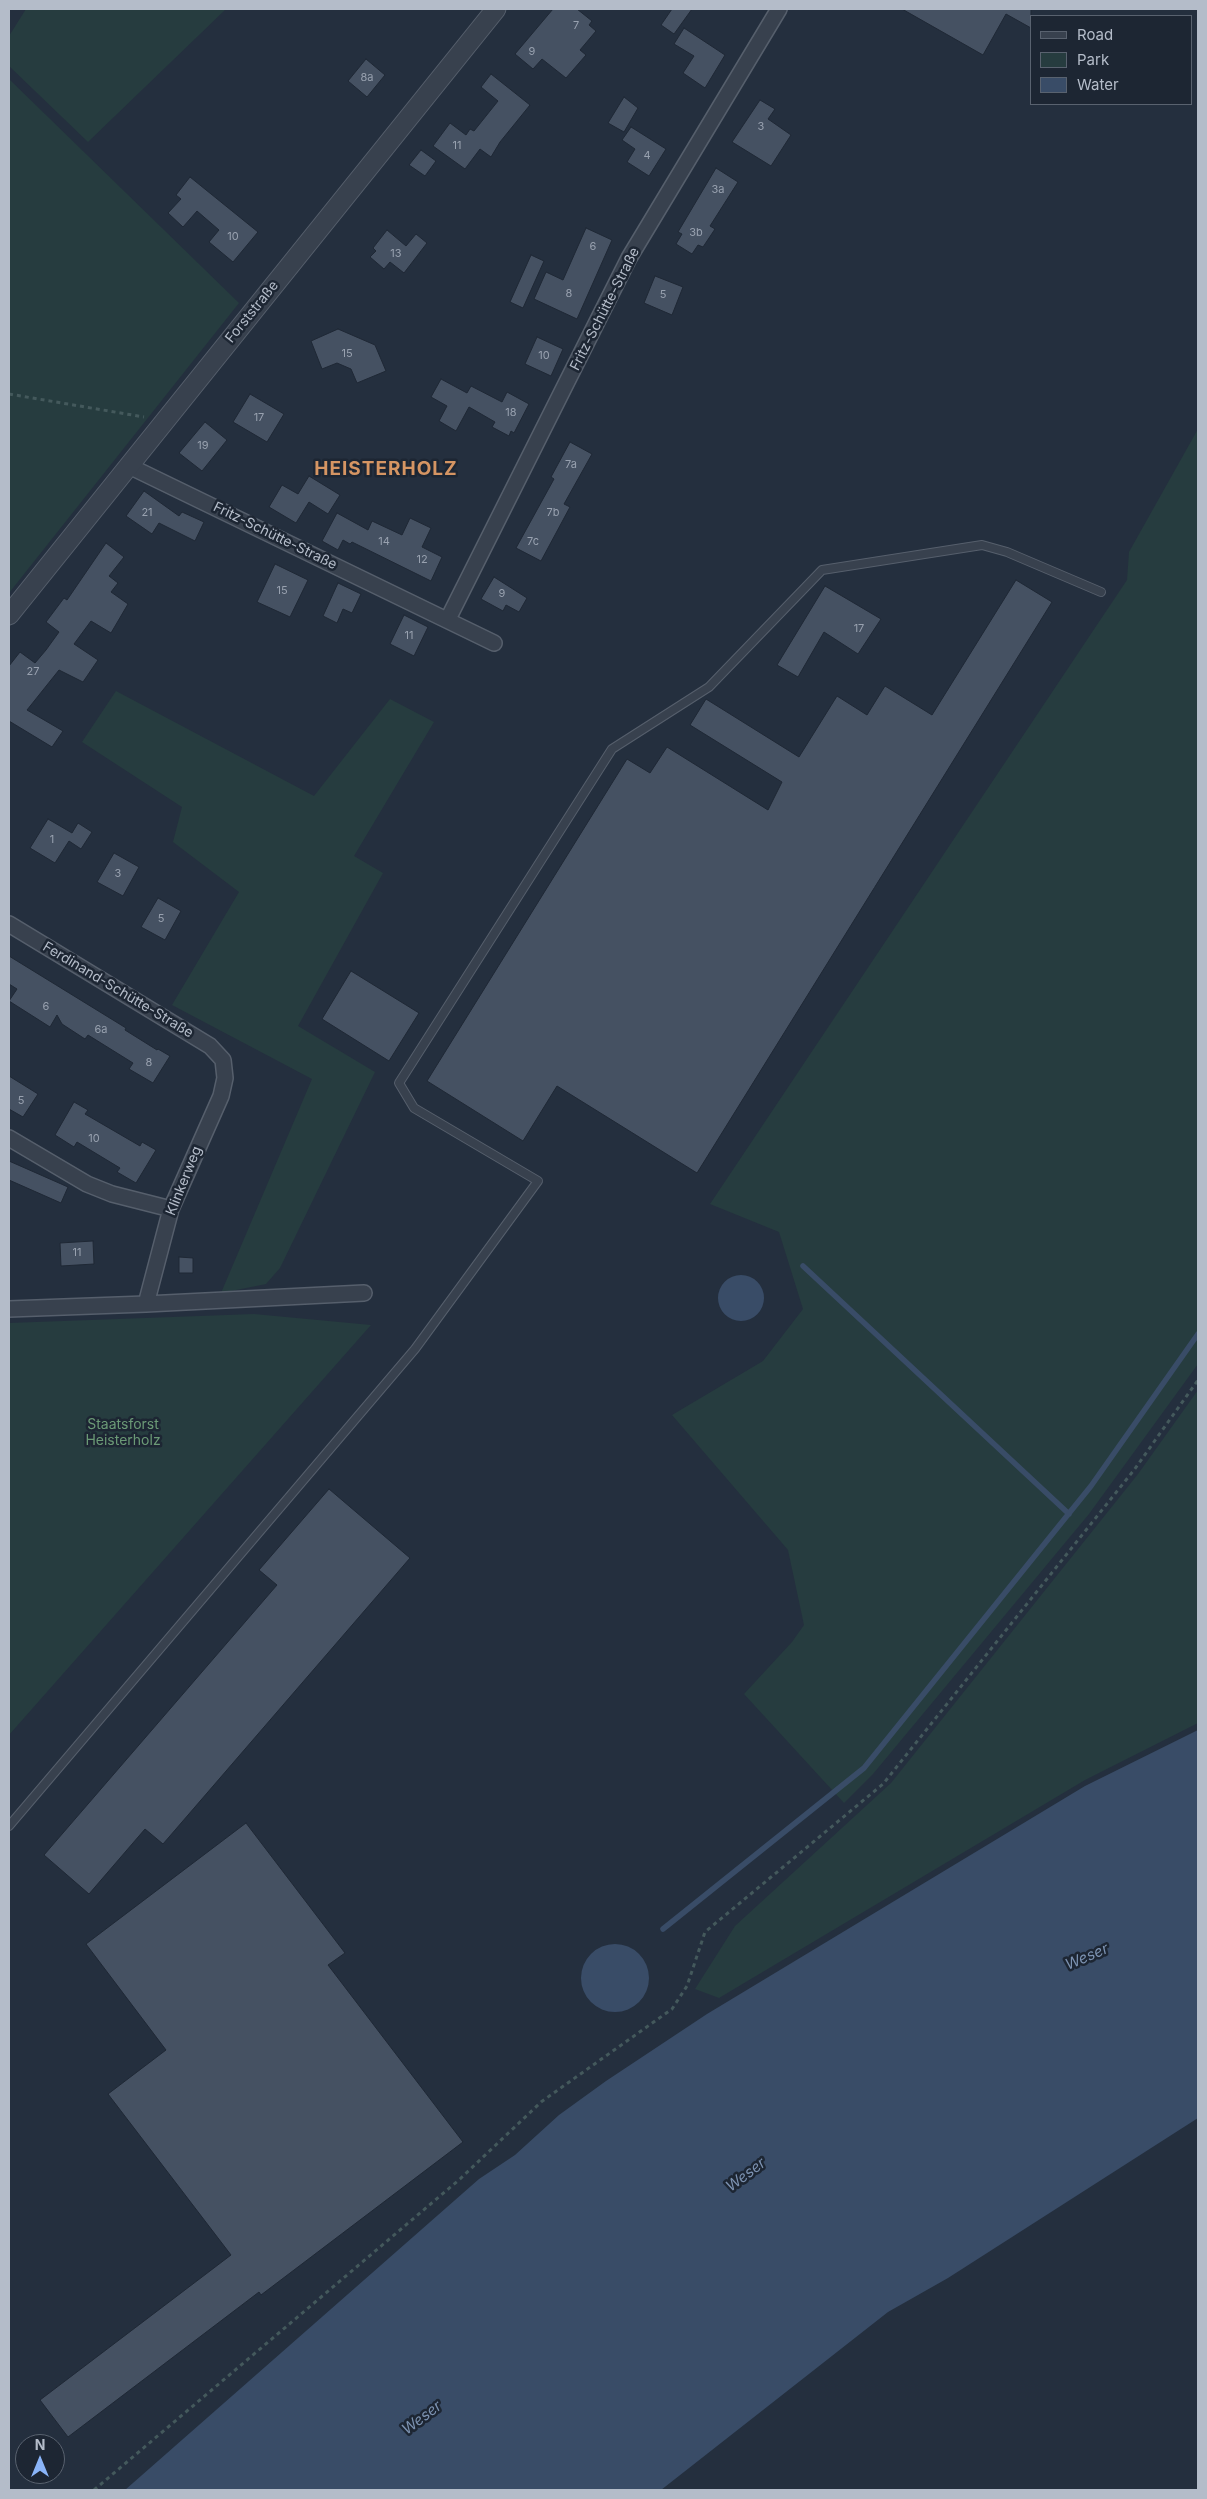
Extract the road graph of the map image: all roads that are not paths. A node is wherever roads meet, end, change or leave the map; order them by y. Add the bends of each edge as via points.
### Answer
1 (496, 9) edge
2 (779, 9) edge
3 (129, 466) junction
4 (1101, 592) dead end
5 (9, 615) edge
6 (448, 619) junction
7 (494, 643) dead end
8 (9, 924) edge
9 (223, 1060) joint
10 (9, 1138) edge
11 (171, 1209) junction
12 (364, 1293) dead end
13 (146, 1304) junction
14 (9, 1309) edge
15 (9, 1826) edge

1 - 3 street, Forststraße
2 - 6 street, Fritz-Schütte-Straße via 629,258
3 - 5 street, Forststraße
3 - 6 street, Fritz-Schütte-Straße
4 - 15 lane via 1007,552 982,546 822,570 709,687 612,749 398,1083 414,1108 538,1181 415,1349
6 - 7 street, Fritz-Schütte-Straße
8 - 9 street, Ferdinand-Schütte-Straße via 202,1041
9 - 11 street, Klinkerweg via 226,1078 221,1096
10 - 11 street via 87,1184
11 - 13 street, Klinkerweg
12 - 13 street
13 - 14 street

